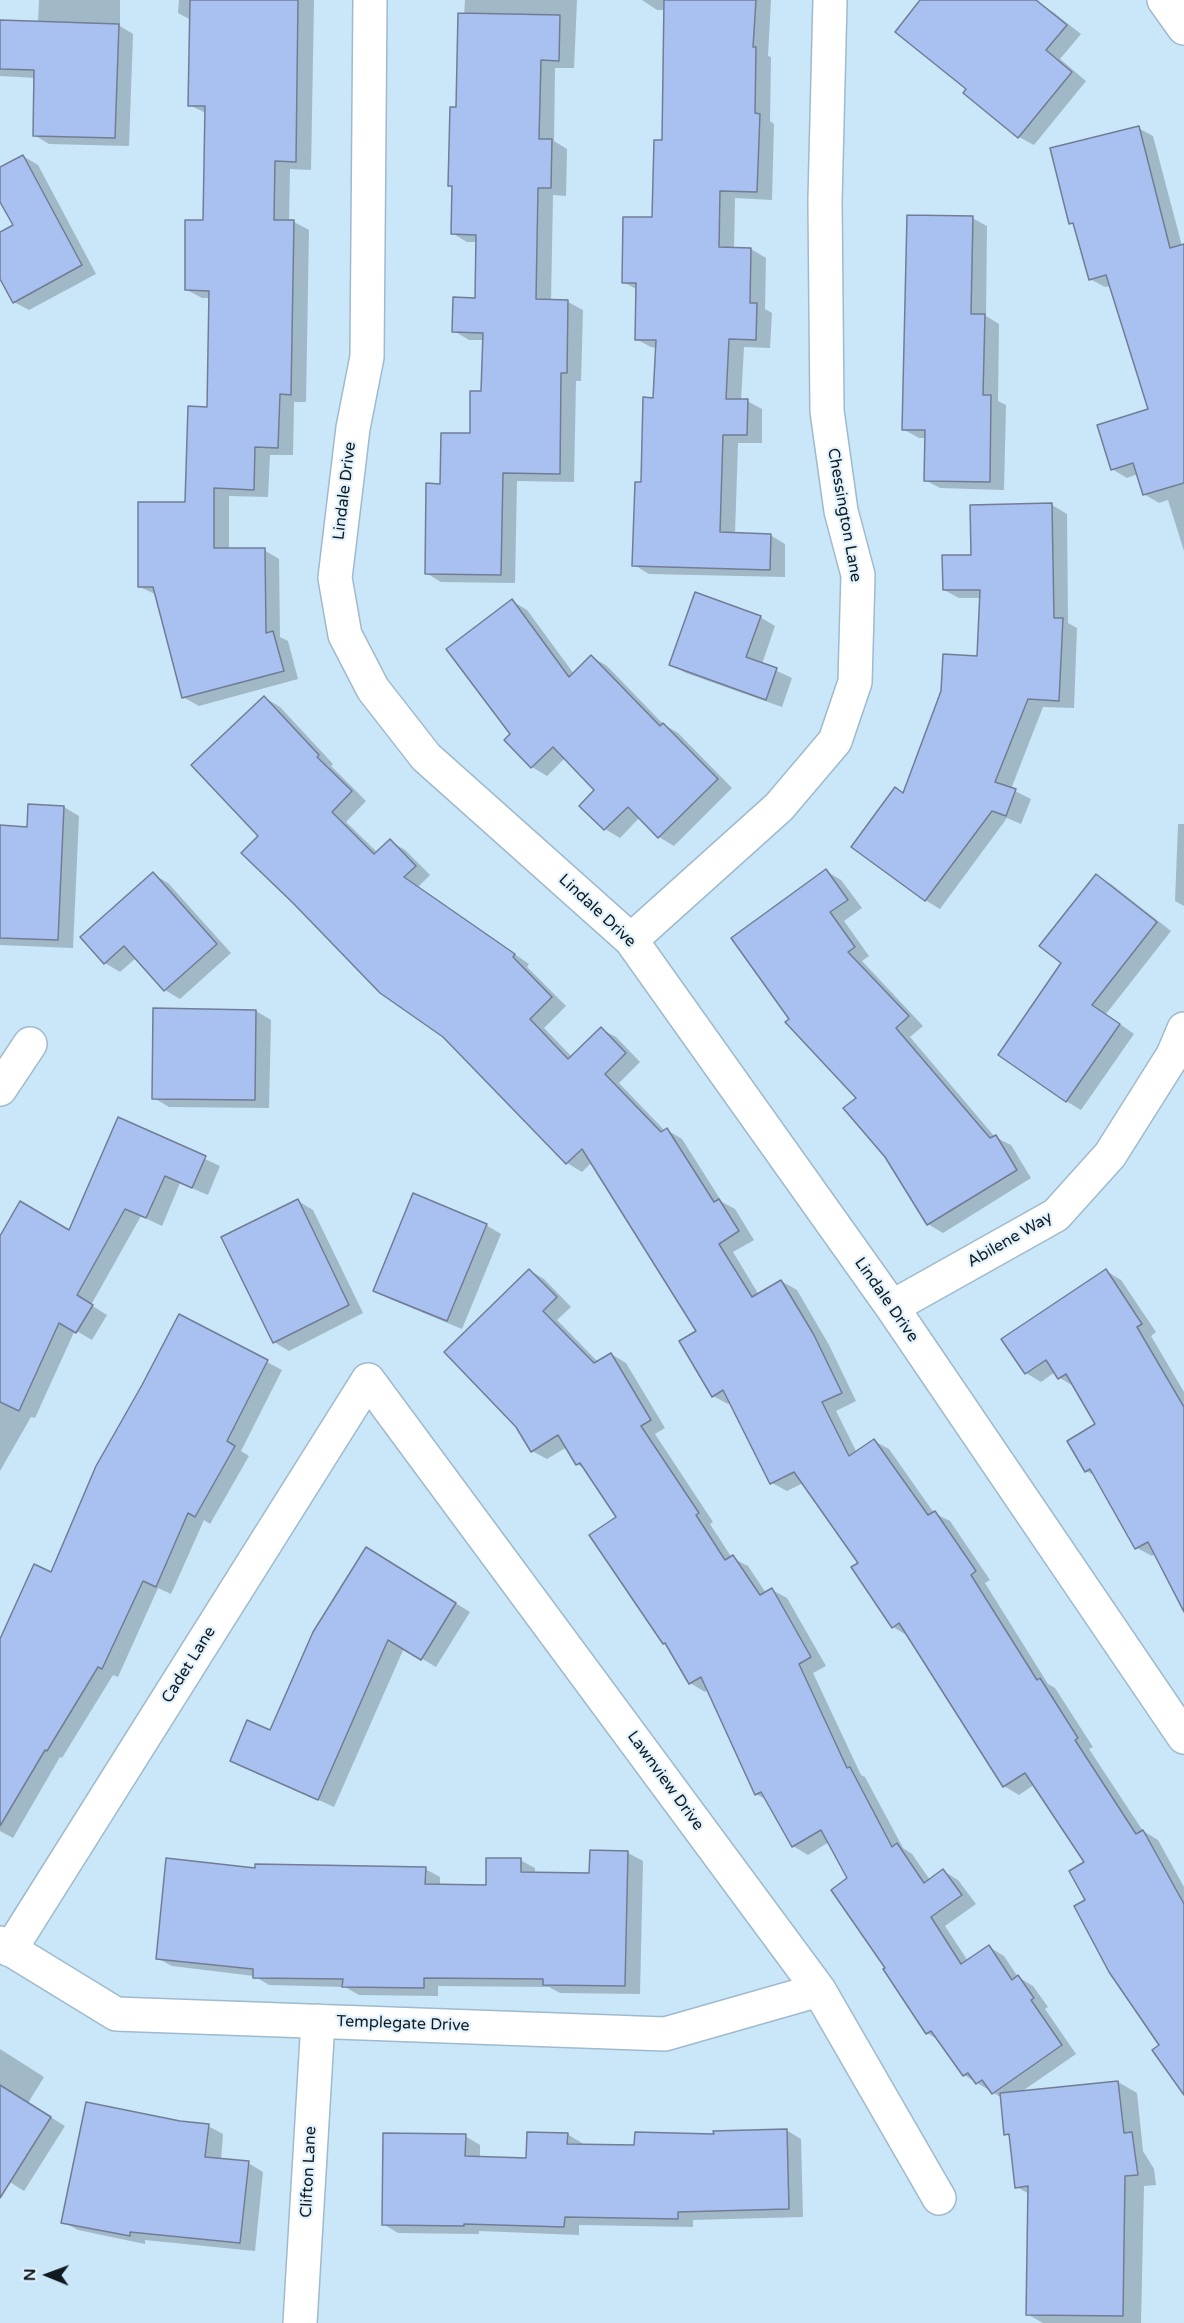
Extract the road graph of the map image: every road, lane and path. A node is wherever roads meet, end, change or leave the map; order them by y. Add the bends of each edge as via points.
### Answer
1 (370, 0) edge
2 (830, 0) edge
3 (1164, 0) edge
4 (1184, 28) edge
5 (632, 940) junction
6 (1184, 1029) edge
7 (30, 1044) dead end
8 (0, 1089) edge
9 (892, 1307) junction
10 (368, 1380) joint
11 (1184, 1737) edge
12 (5, 1947) edge
13 (819, 1990) junction
14 (318, 2021) junction
15 (939, 2198) dead end
16 (300, 2323) edge

1 - 5 street, Lindale Drive via 368,357 353,428 335,578 345,635 373,689 426,757
2 - 5 street, Chessington Lane via 825,201 827,411 841,511 858,575 855,682 835,741 779,807
3 - 4 street
5 - 9 street, Lindale Drive
6 - 9 street, Abilene Way via 1173,1055 1110,1155 1056,1215
7 - 8 street
9 - 11 street, Lindale Drive
10 - 12 street, Cadet Lane
10 - 13 street, Lawnview Drive
12 - 14 street, Templegate Drive via 116,2014
13 - 14 street, Templegate Drive via 665,2034
13 - 15 street, Lawnview Drive
14 - 16 street, Clifton Lane

